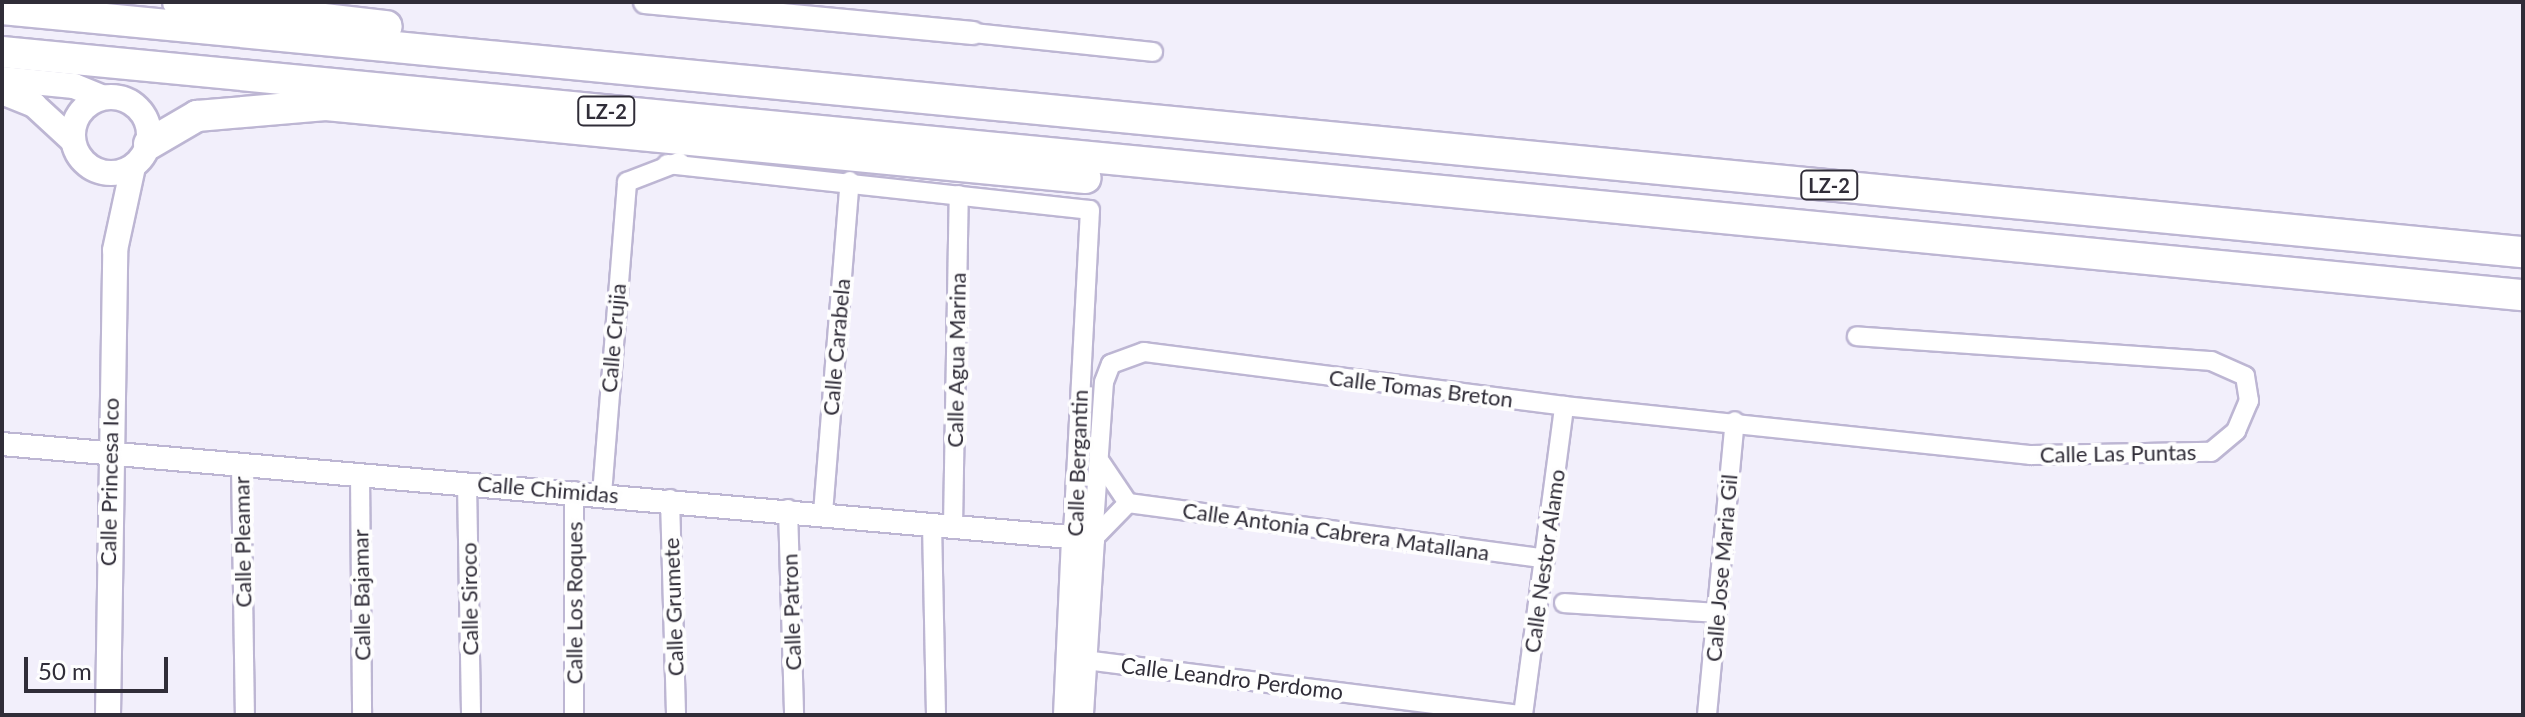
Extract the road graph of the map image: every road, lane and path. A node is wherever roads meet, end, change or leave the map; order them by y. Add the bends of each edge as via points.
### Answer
1 (178, 2) edge
2 (266, 2) edge
3 (645, 2) edge
4 (2, 9) edge
5 (314, 16) junction
6 (973, 33) joint
7 (2, 52) edge
8 (1153, 52) dead end
9 (529, 59) junction
10 (2, 79) edge
11 (2, 92) edge
12 (101, 97) junction
13 (73, 141) junction
14 (141, 155) junction
15 (667, 164) junction
16 (97, 170) junction
17 (860, 171) junction
18 (1210, 172) junction
19 (959, 195) junction
20 (115, 250) junction
21 (2523, 252) edge
22 (2523, 295) edge
23 (1857, 336) dead end
24 (1564, 406) junction
25 (1735, 421) junction
26 (2, 444) edge
27 (109, 453) junction
28 (1099, 454) junction
29 (241, 465) junction
30 (360, 474) junction
31 (467, 483) junction
32 (574, 491) junction
33 (602, 494) junction
34 (670, 499) junction
35 (1128, 503) junction
36 (788, 509) junction
37 (823, 513) junction
38 (942, 525) junction
39 (1083, 538) junction
40 (1545, 559) junction
41 (1564, 603) dead end
42 (1717, 613) junction
43 (1085, 660) junction
44 (108, 715) edge
45 (245, 715) edge
46 (362, 715) edge
47 (471, 715) edge
48 (574, 715) edge
49 (676, 715) edge
50 (794, 715) edge
51 (936, 715) edge
52 (1065, 715) edge
53 (1082, 715) edge
54 (1522, 715) edge
55 (1707, 715) edge

1 - 5 highway, LZ-2
2 - 5 highway, LZ-2
3 - 6 street
4 - 9 highway, LZ-2
5 - 9 highway, LZ-2 via 463,37
6 - 8 street
7 - 18 highway, LZ-2
9 - 21 highway, LZ-2
10 - 12 main road via 74,86
11 - 13 main road via 34,105
12 - 13 main road via 82,109
12 - 14 main road via 124,98 142,111
13 - 16 main road
14 - 16 main road
14 - 17 highway, LZ-2 via 197,116 326,105
14 - 20 main road, Calle Princesa Ico
15 - 17 street
15 - 17 street via 699,157
15 - 33 street, Calle Crujia via 627,182
16 - 20 main road, Calle Princesa Ico via 109,196
17 - 18 highway, LZ-2 via 1129,180
17 - 19 street
17 - 37 street, Calle Carabela
18 - 22 highway, LZ-2
19 - 38 street, Calle Agua Marina
19 - 39 street, Calle Bergantin via 1090,210
20 - 27 main road, Calle Princesa Ico
23 - 25 street, Calle Las Puntas via 2211,361 2245,376 2249,401 2227,442 2188,454 2031,455
24 - 25 street, Calle Tomas Breton
24 - 28 street, Calle Tomas Breton via 1144,352 1111,364
24 - 40 street, Calle Nestor Alamo
25 - 42 street, Calle Jose Maria Gil
26 - 27 street, Calle Chimidas
27 - 29 street, Calle Chimidas
27 - 44 main road, Calle Princesa Ico
28 - 35 street via 1104,473
28 - 39 street
29 - 30 street, Calle Chimidas
29 - 45 street, Calle Pleamar
30 - 31 street, Calle Chimidas
30 - 46 street, Calle Bajamar
31 - 32 street, Calle Chimidas
31 - 47 street, Calle Siroco
32 - 33 street, Calle Chimidas
32 - 48 street, Calle Los Roques
33 - 34 street, Calle Chimidas
34 - 36 street, Calle Chimidas
34 - 49 street, Calle Grumete
35 - 39 street
35 - 40 street, Calle Antonia Cabrera Matallana
36 - 37 street, Calle Chimidas
36 - 50 street, Calle Patron
37 - 38 street, Calle Chimidas
38 - 39 street, Calle Chimidas
38 - 51 street, Calle Agua Marina
39 - 43 street
39 - 52 street, Calle Bergantin
40 - 54 street, Calle Nestor Alamo
41 - 42 street
42 - 55 street, Calle Jose Maria Gil
43 - 53 street
43 - 54 street, Calle Leandro Perdomo

